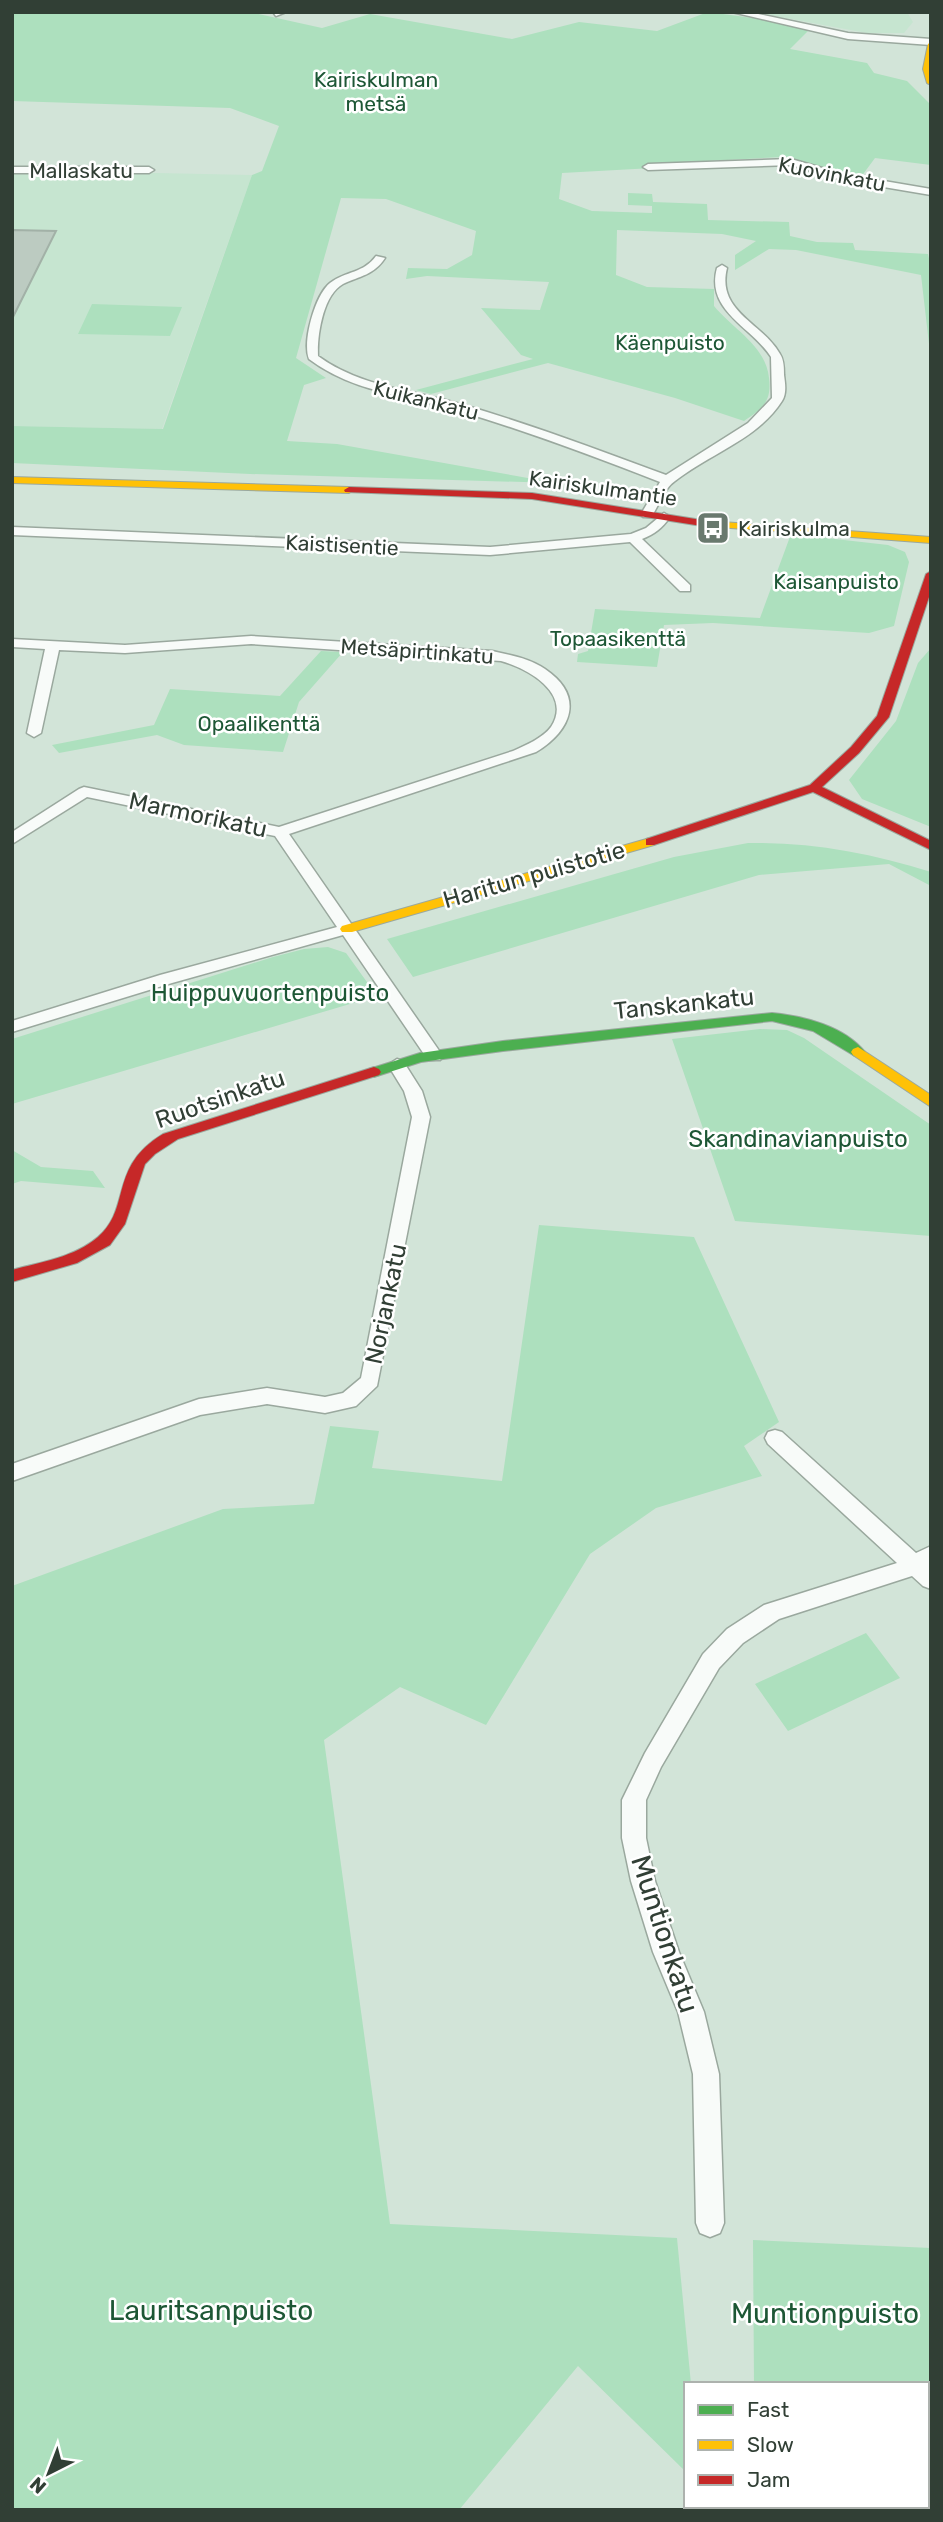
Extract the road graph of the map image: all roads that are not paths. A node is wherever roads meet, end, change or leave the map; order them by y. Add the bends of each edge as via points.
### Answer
1 (736, 12) edge
2 (931, 43) edge
3 (931, 83) edge
4 (648, 167) dead end
5 (12, 170) edge
6 (149, 170) dead end
7 (931, 192) edge
8 (380, 258) dead end
9 (722, 268) dead end
10 (14, 478) edge
11 (667, 480) junction
12 (647, 513) junction
13 (664, 517) junction
14 (12, 531) edge
15 (633, 538) junction
16 (931, 540) edge
17 (931, 574) edge
18 (685, 588) dead end
19 (12, 643) edge
20 (52, 645) junction
21 (34, 733) dead end
22 (814, 788) junction
23 (280, 832) junction
24 (12, 839) edge
25 (931, 846) edge
26 (347, 929) junction
27 (12, 1027) edge
28 (427, 1057) junction
29 (397, 1065) junction
30 (931, 1102) edge
31 (12, 1276) edge
32 (775, 1438) dead end
33 (12, 1473) edge
34 (926, 1567) edge
35 (710, 2223) dead end

1 - 2 street via 848,36
2 - 3 street via 927,69
4 - 7 street, Kuovinkatu via 791,162 842,177
5 - 6 street, Mallaskatu
8 - 11 street, Kuikankatu via 370,270 327,292 312,340 313,357 325,367 365,385 533,430
9 - 11 street via 723,299 777,356 778,399 752,426
10 - 12 street, Kairiskulmantie via 238,481 532,496
11 - 12 street
12 - 13 street, Kairiskulmantie
13 - 15 street, Kaistisentie via 651,531
13 - 16 street, Kairiskulmantie
14 - 15 street, Kaistisentie via 490,551
15 - 18 street
17 - 22 street, Haritun puistotie via 883,717
19 - 20 street, Metsäpirtinkatu
20 - 21 street
20 - 23 street, Metsäpirtinkatu via 125,649 251,640 492,655 528,665 547,677 557,691 562,720 535,745
22 - 25 street
22 - 26 street, Haritun puistotie via 701,827
23 - 24 street, Marmorikatu via 84,792
23 - 26 street, Marmorikatu
26 - 27 street, Haritun puistotie
26 - 28 street
28 - 29 street, Ruotsinkatu
28 - 30 street, Tanskankatu via 788,1018 822,1027
29 - 31 street, Ruotsinkatu via 173,1135 150,1149 137,1164 122,1217 104,1241
29 - 33 street, Norjankatu via 413,1091 421,1117 370,1381 349,1400 325,1405 267,1396 199,1407
32 - 34 street
34 - 35 street, Muntionkatu via 772,1612 735,1636 711,1661 634,1800 634,1838 643,1881 691,2012 706,2074

